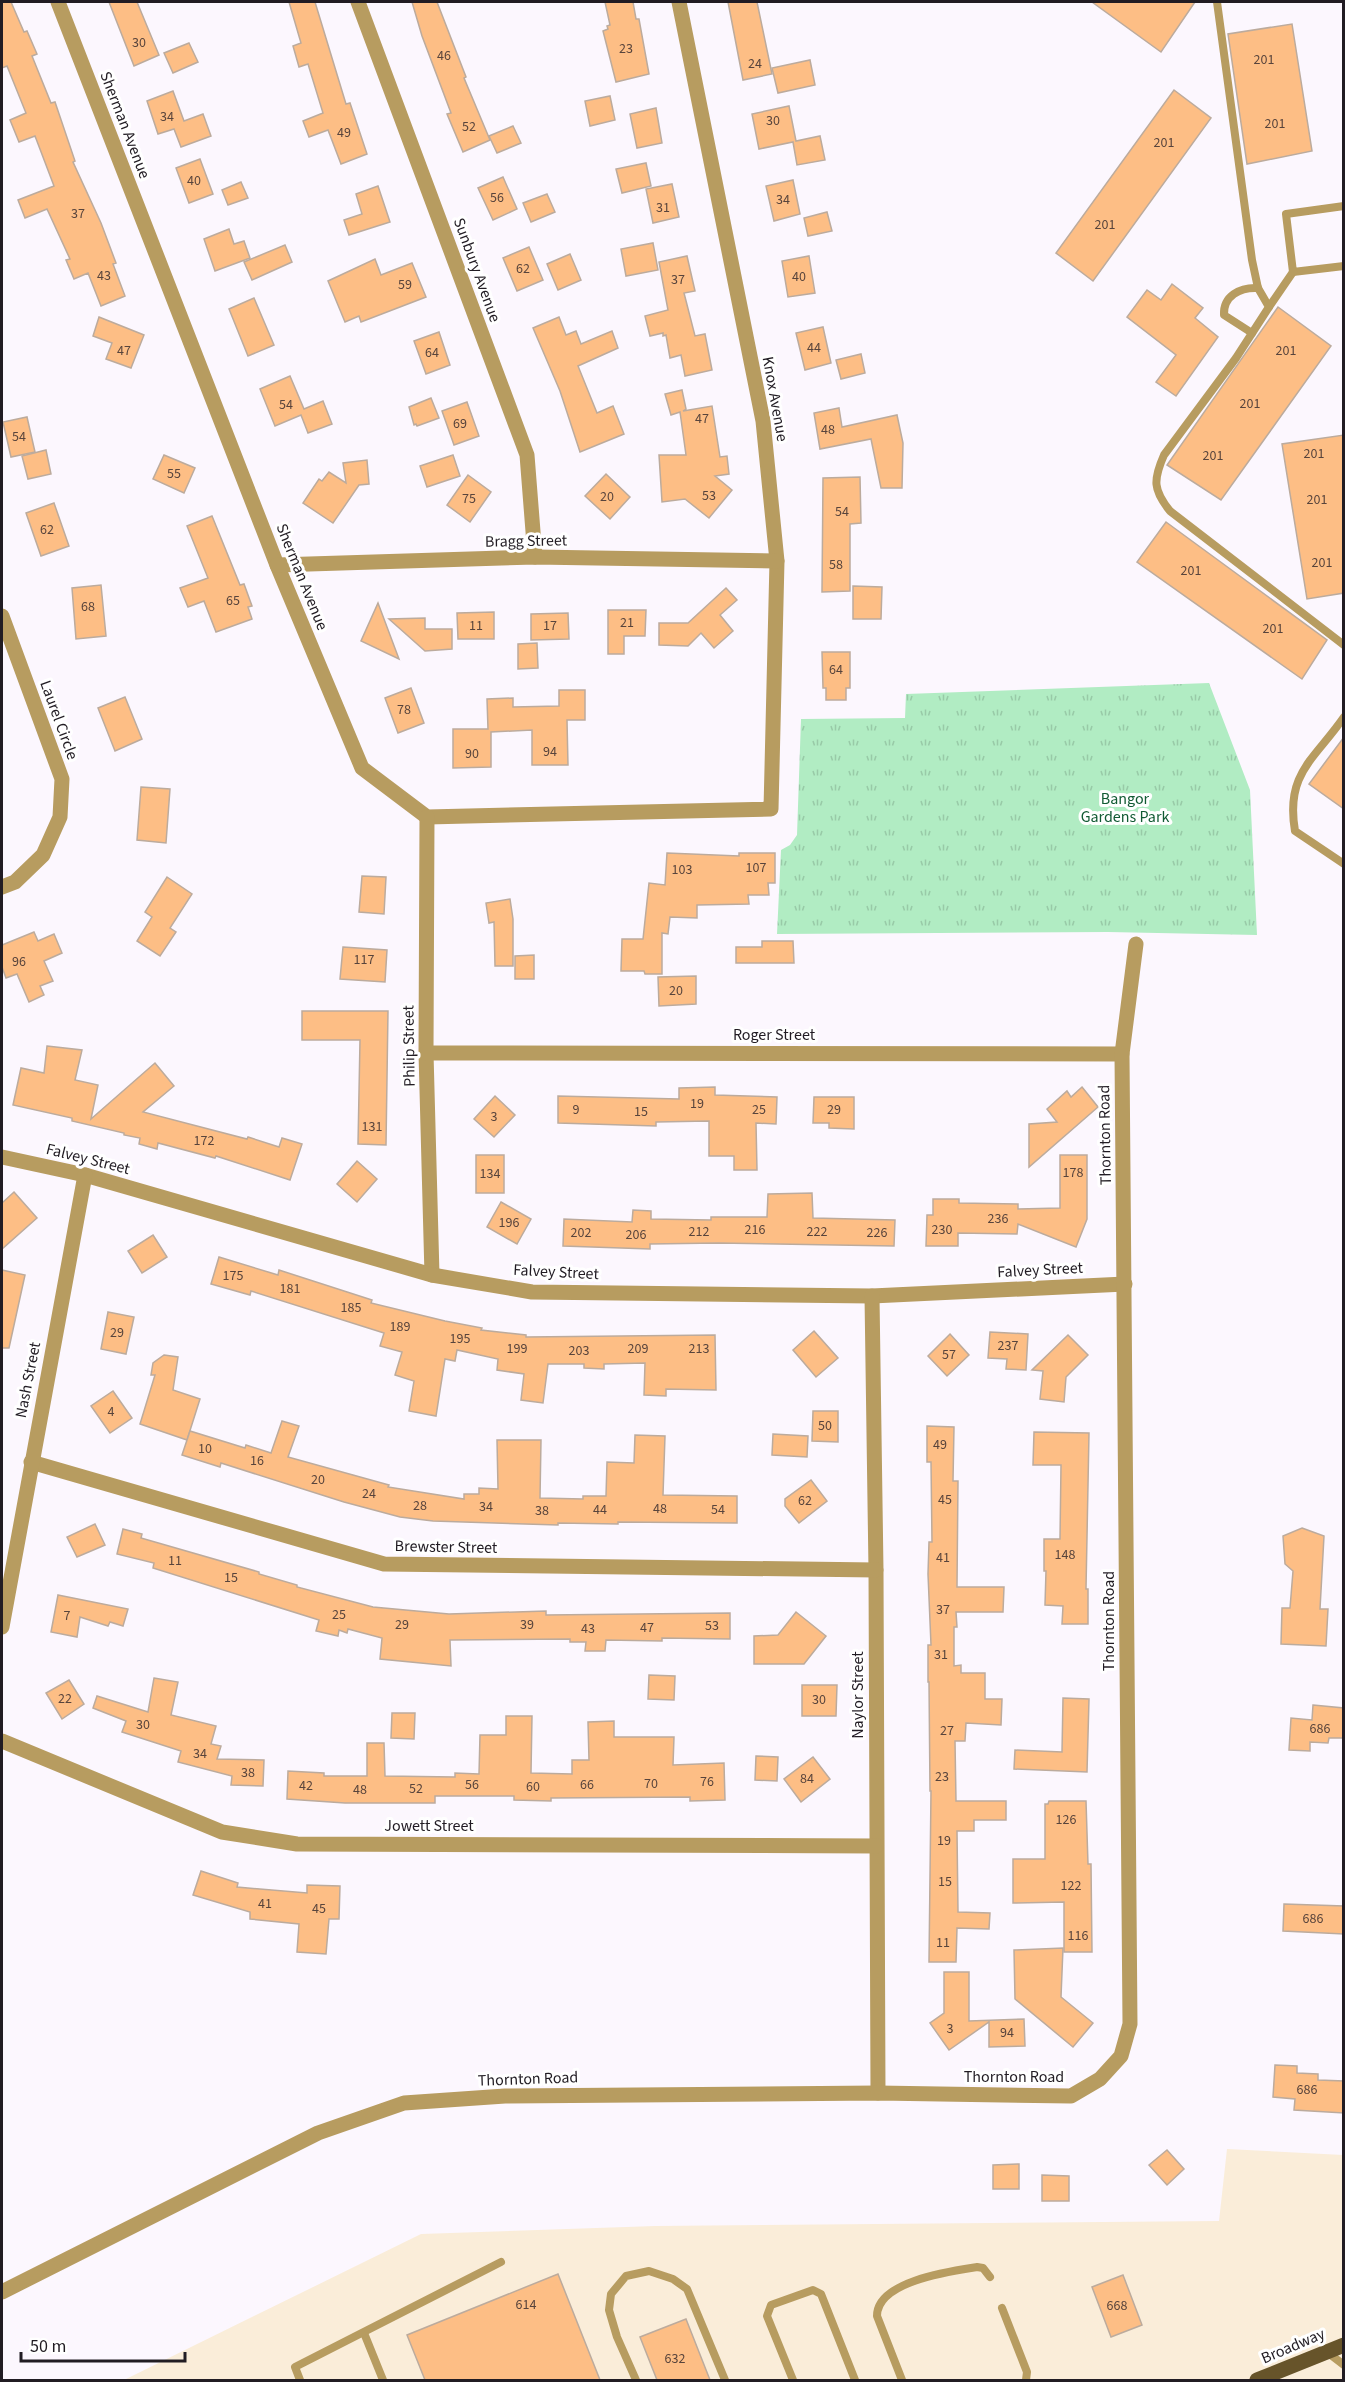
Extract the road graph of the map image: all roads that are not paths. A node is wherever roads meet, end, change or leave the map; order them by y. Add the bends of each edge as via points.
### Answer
1 (58, 2) edge
2 (358, 2) edge
3 (679, 2) edge
4 (1217, 2) edge
5 (1344, 206) edge
6 (1344, 266) edge
7 (1293, 272) junction
8 (1258, 288) junction
9 (1269, 307) junction
10 (1252, 333) junction
11 (535, 557) junction
12 (777, 561) junction
13 (277, 565) junction
14 (2, 616) edge
15 (1344, 645) edge
16 (1344, 717) edge
17 (426, 817) junction
18 (1344, 864) edge
19 (2, 887) edge
20 (1136, 944) dead end
21 (426, 1053) junction
22 (1122, 1054) junction
23 (2, 1157) edge
24 (85, 1175) junction
25 (432, 1275) junction
26 (1125, 1284) junction
27 (872, 1296) junction
28 (31, 1462) junction
29 (876, 1570) junction
30 (2, 1628) edge
31 (2, 1741) edge
32 (876, 1846) junction
33 (878, 2093) junction
34 (501, 2262) dead end
35 (990, 2277) dead end
36 (2, 2292) edge
37 (1002, 2308) dead end
38 (364, 2333) junction
39 (1344, 2345) edge
40 (1327, 2352) junction
41 (1344, 2365) edge
42 (300, 2380) edge
43 (383, 2380) edge
44 (636, 2380) edge
45 (725, 2380) edge
46 (793, 2380) edge
47 (855, 2380) edge
48 (902, 2380) edge
49 (1026, 2380) edge
50 (1257, 2380) edge

1 - 13 street, Sherman Avenue
2 - 11 street, Sunbury Avenue via 527,455
3 - 12 street, Knox Avenue via 763,421
4 - 8 lane
5 - 7 lane via 1286,214
6 - 7 lane
7 - 9 lane
8 - 9 lane
8 - 10 lane via 1239,290 1224,307 1224,315
9 - 10 lane
10 - 15 lane via 1164,456 1155,483 1159,498 1170,511
11 - 12 street, Bragg Street
11 - 13 street, Bragg Street
12 - 17 street, Knox Avenue via 771,809
13 - 17 street, Sherman Avenue via 362,768
14 - 19 street, Laurel Circle via 62,779 60,817 43,855 15,882
16 - 18 lane via 1304,767 1293,794 1292,813 1295,831
17 - 21 street, Philip Street
20 - 22 street, Thornton Road
21 - 22 street, Roger Street
21 - 25 street, Philip Street
22 - 26 street, Thornton Road
23 - 24 street, Falvey Street
24 - 25 street, Falvey Street
24 - 28 street, Nash Street
25 - 27 street, Falvey Street via 532,1292
26 - 27 street, Falvey Street
26 - 33 street, Thornton Road via 1130,2024 1121,2056 1100,2079 1071,2096
27 - 29 street, Naylor Street
28 - 29 street, Brewster Street via 384,1564
28 - 30 street, Nash Street
29 - 32 street, Naylor Street
31 - 32 street, Jowett Street via 222,1832 297,1844
32 - 33 street, Naylor Street
33 - 36 street, Thornton Road via 505,2096 404,2103 318,2133
34 - 38 lane
35 - 48 lane via 977,2267 939,2273 898,2288 881,2300 877,2316
37 - 49 lane via 1027,2372
38 - 42 lane via 295,2367
38 - 43 lane
39 - 40 main road, Broadway
40 - 41 lane
40 - 50 main road, Broadway
44 - 45 lane via 609,2310 611,2294 626,2276 649,2271 673,2279 687,2289
46 - 47 lane via 768,2311 771,2305 813,2290 821,2294

